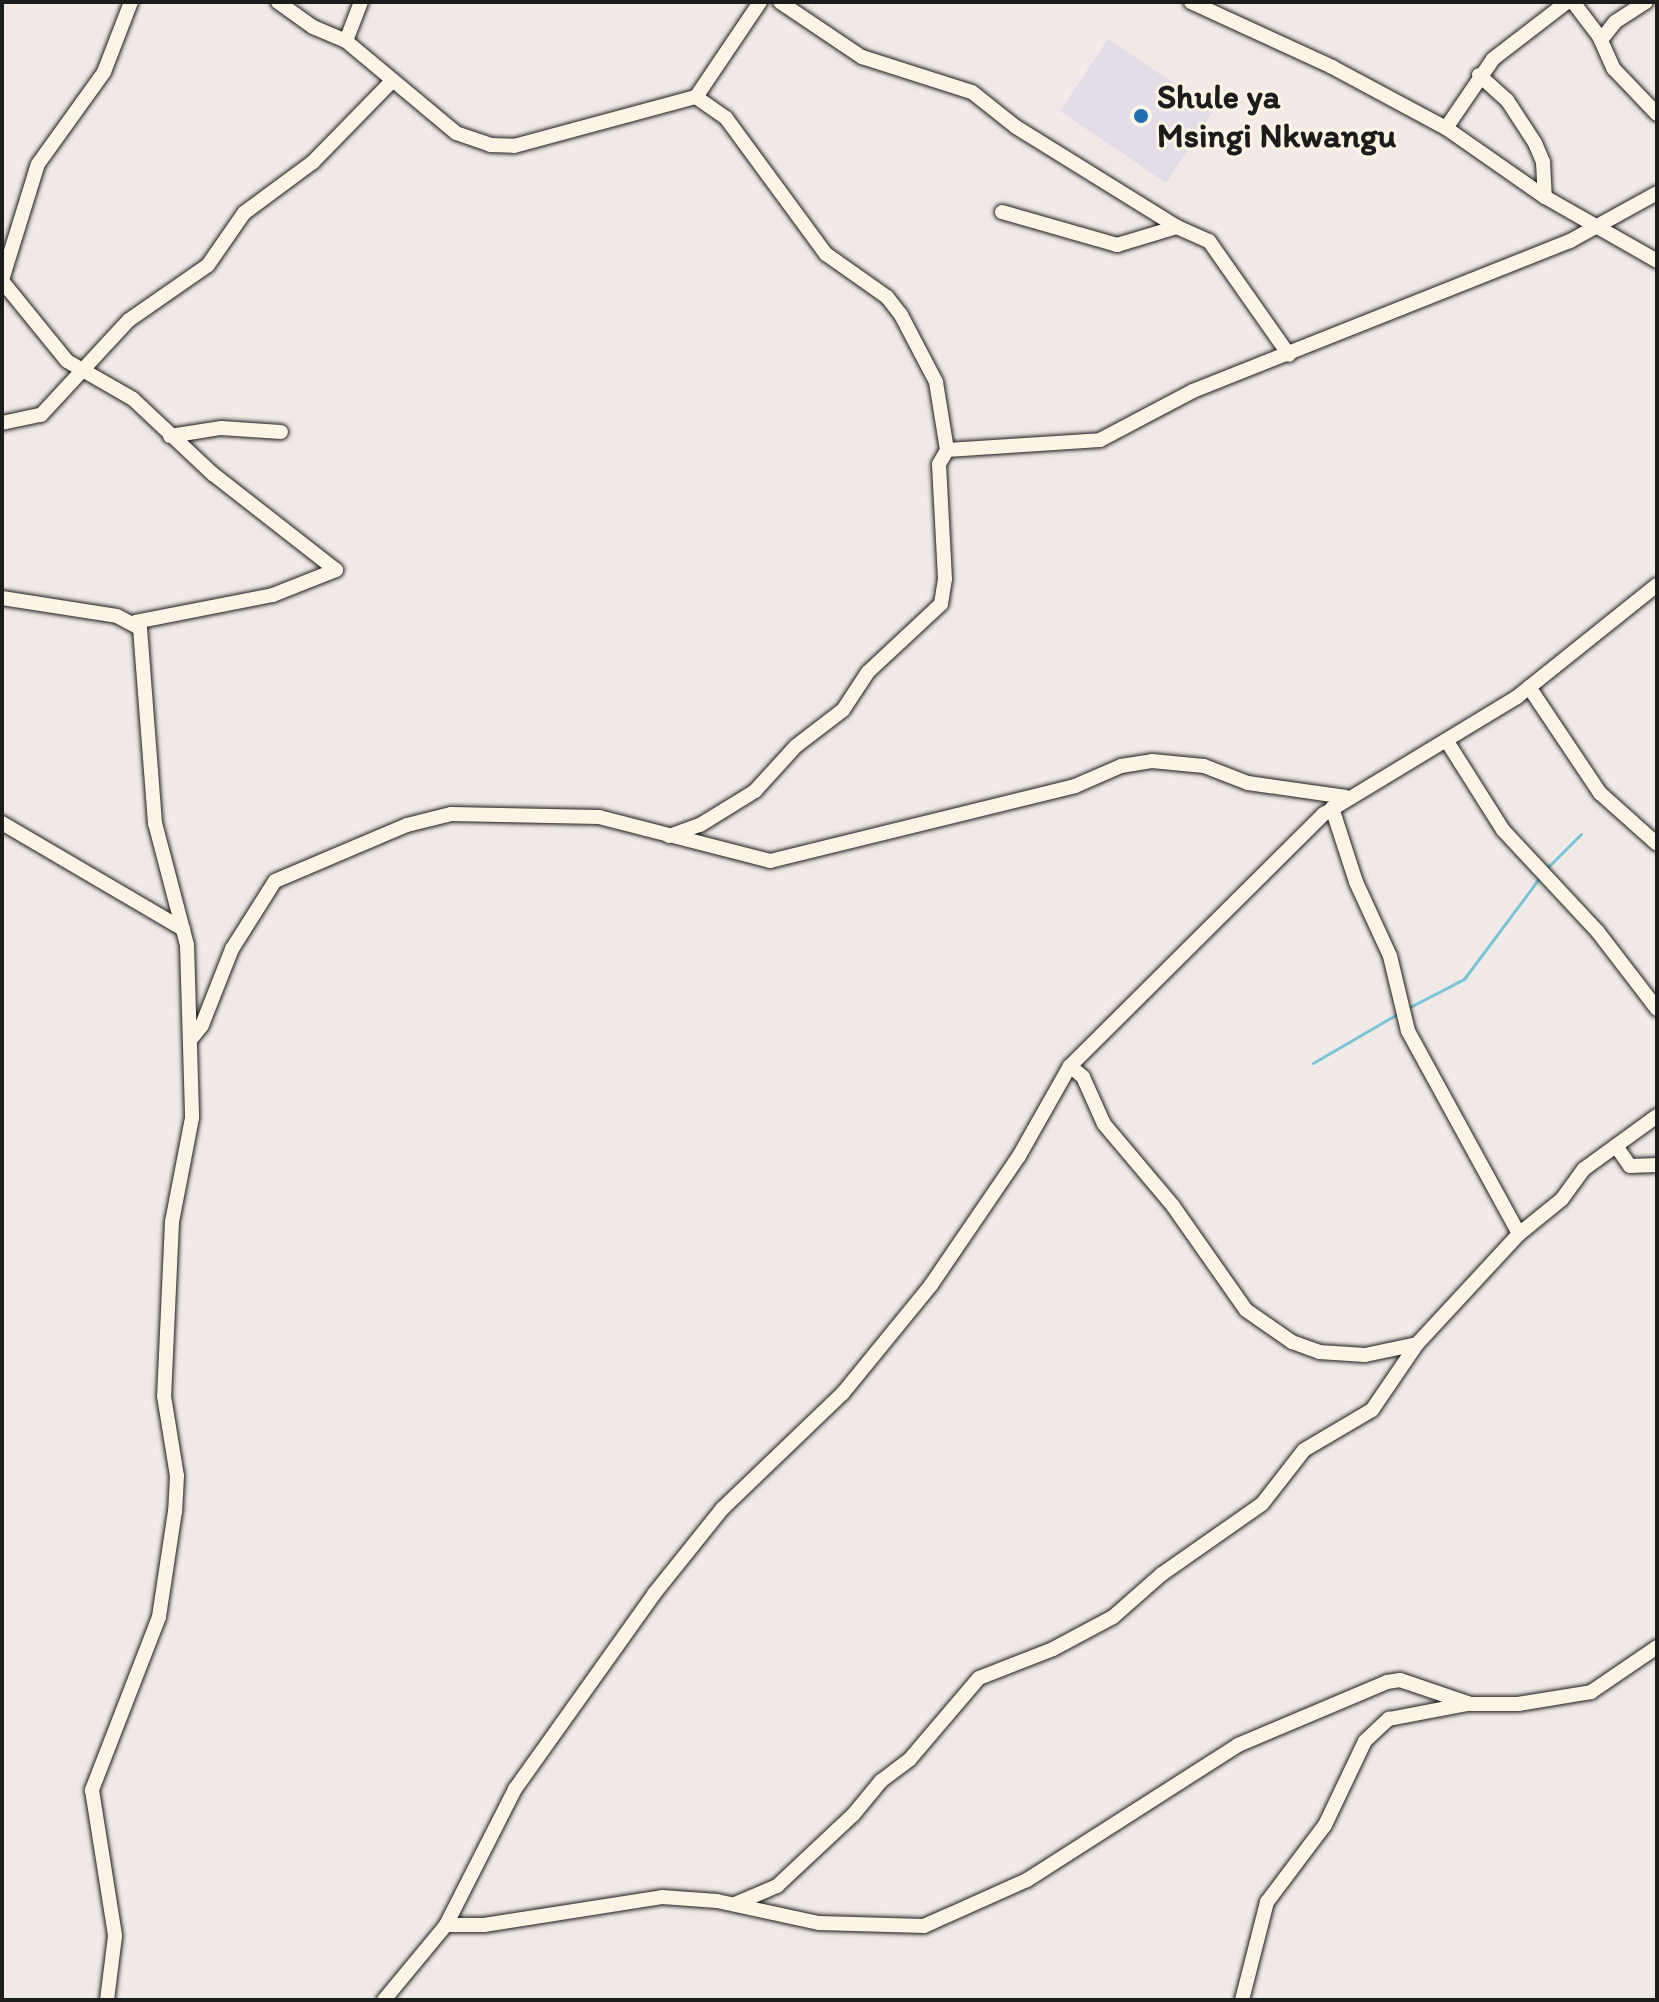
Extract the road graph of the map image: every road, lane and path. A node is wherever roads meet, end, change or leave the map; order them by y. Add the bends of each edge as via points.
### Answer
1 (131, 2) edge
2 (278, 2) edge
3 (361, 2) edge
4 (760, 2) edge
5 (780, 2) edge
6 (1191, 2) edge
7 (1567, 2) edge
8 (1573, 2) edge
9 (1646, 2) edge
10 (1601, 40) junction
11 (346, 41) junction
12 (1479, 75) junction
13 (392, 81) junction
14 (696, 97) junction
15 (1657, 114) edge
16 (1446, 128) junction
17 (1657, 193) edge
18 (1545, 197) junction
19 (1002, 212) dead end
20 (1595, 226) junction
21 (1177, 227) junction
22 (8, 235) edge
23 (1657, 261) edge
24 (2, 281) edge
25 (1289, 355) junction
26 (82, 369) junction
27 (2, 423) edge
28 (281, 432) dead end
29 (170, 436) junction
30 (947, 450) junction
31 (1657, 585) edge
32 (2, 598) edge
33 (136, 622) junction
34 (1529, 687) junction
35 (1448, 743) junction
36 (1346, 797) junction
37 (1332, 808) junction
38 (2, 823) edge
39 (669, 836) junction
40 (1657, 844) edge
41 (183, 929) junction
42 (1657, 1009) edge
43 (190, 1040) junction
44 (1070, 1066) junction
45 (1657, 1116) edge
46 (1616, 1146) junction
47 (1657, 1165) edge
48 (1519, 1234) junction
49 (1417, 1344) junction
50 (1657, 1647) edge
51 (1471, 1704) junction
52 (735, 1904) junction
53 (446, 1925) junction
54 (107, 2000) edge
55 (384, 2000) edge
56 (1242, 2000) edge

1 - 22 street via 104,72 38,164
2 - 11 street via 313,27
3 - 11 street
4 - 14 street
5 - 21 street via 862,57 972,92 1027,134
6 - 16 street via 1332,67
7 - 12 street
8 - 10 street
9 - 10 street via 1615,22
10 - 15 street via 1620,77
11 - 13 street
12 - 16 street
12 - 18 street via 1507,100 1535,143 1545,170
13 - 14 street via 456,133 490,145 514,146 596,127
13 - 26 street via 313,162 244,213 208,265 129,320
14 - 30 street via 712,105 745,142 826,254 887,297 901,315 936,382
16 - 18 street
17 - 20 street
18 - 20 street
19 - 21 street via 1117,245
20 - 23 street
20 - 25 street
21 - 25 street via 1216,246
22 - 24 street
24 - 26 street via 55,351
25 - 30 street via 1193,391 1100,440
26 - 27 street via 41,415
26 - 29 street via 133,399
28 - 29 street via 221,428
29 - 33 street via 336,570 273,595
30 - 39 street via 939,464 945,579 941,604 868,672 843,710 796,746 755,791 700,825
31 - 34 street
32 - 33 street
33 - 41 street via 145,644 144,704 155,823
34 - 35 street
34 - 40 street via 1600,793
35 - 36 street
35 - 42 street via 1475,791 1532,865 1598,932
36 - 37 street
36 - 39 street via 1248,783 1204,766 1152,761 1121,766 1075,786 770,861
37 - 44 street via 1224,907
37 - 48 street via 1356,882 1390,956 1408,1031
38 - 41 street
39 - 43 street via 599,817 528,819 466,812 407,825 309,864 266,892
41 - 43 street
43 - 54 street via 192,1118 172,1222 164,1396 177,1476 170,1556 159,1617 92,1790 115,1936
44 - 49 street via 1083,1077 1104,1124 1173,1206 1246,1310 1292,1342 1319,1352 1365,1355
44 - 53 street via 1002,1183 931,1285 843,1393 708,1526 536,1756
45 - 46 street
46 - 47 street via 1630,1166
46 - 48 street via 1593,1160 1562,1199
48 - 49 street
49 - 52 street via 1372,1410 1304,1450 1254,1512 1162,1574 1113,1617 1053,1649 979,1678 910,1759 881,1781 853,1815 777,1886
50 - 51 street via 1591,1692 1518,1704
51 - 52 street via 1400,1680 1387,1682 1238,1745 1027,1880 924,1926 819,1923
51 - 56 street via 1398,1716 1374,1730 1325,1825 1267,1902
52 - 53 street via 642,1897 484,1925
53 - 55 street

